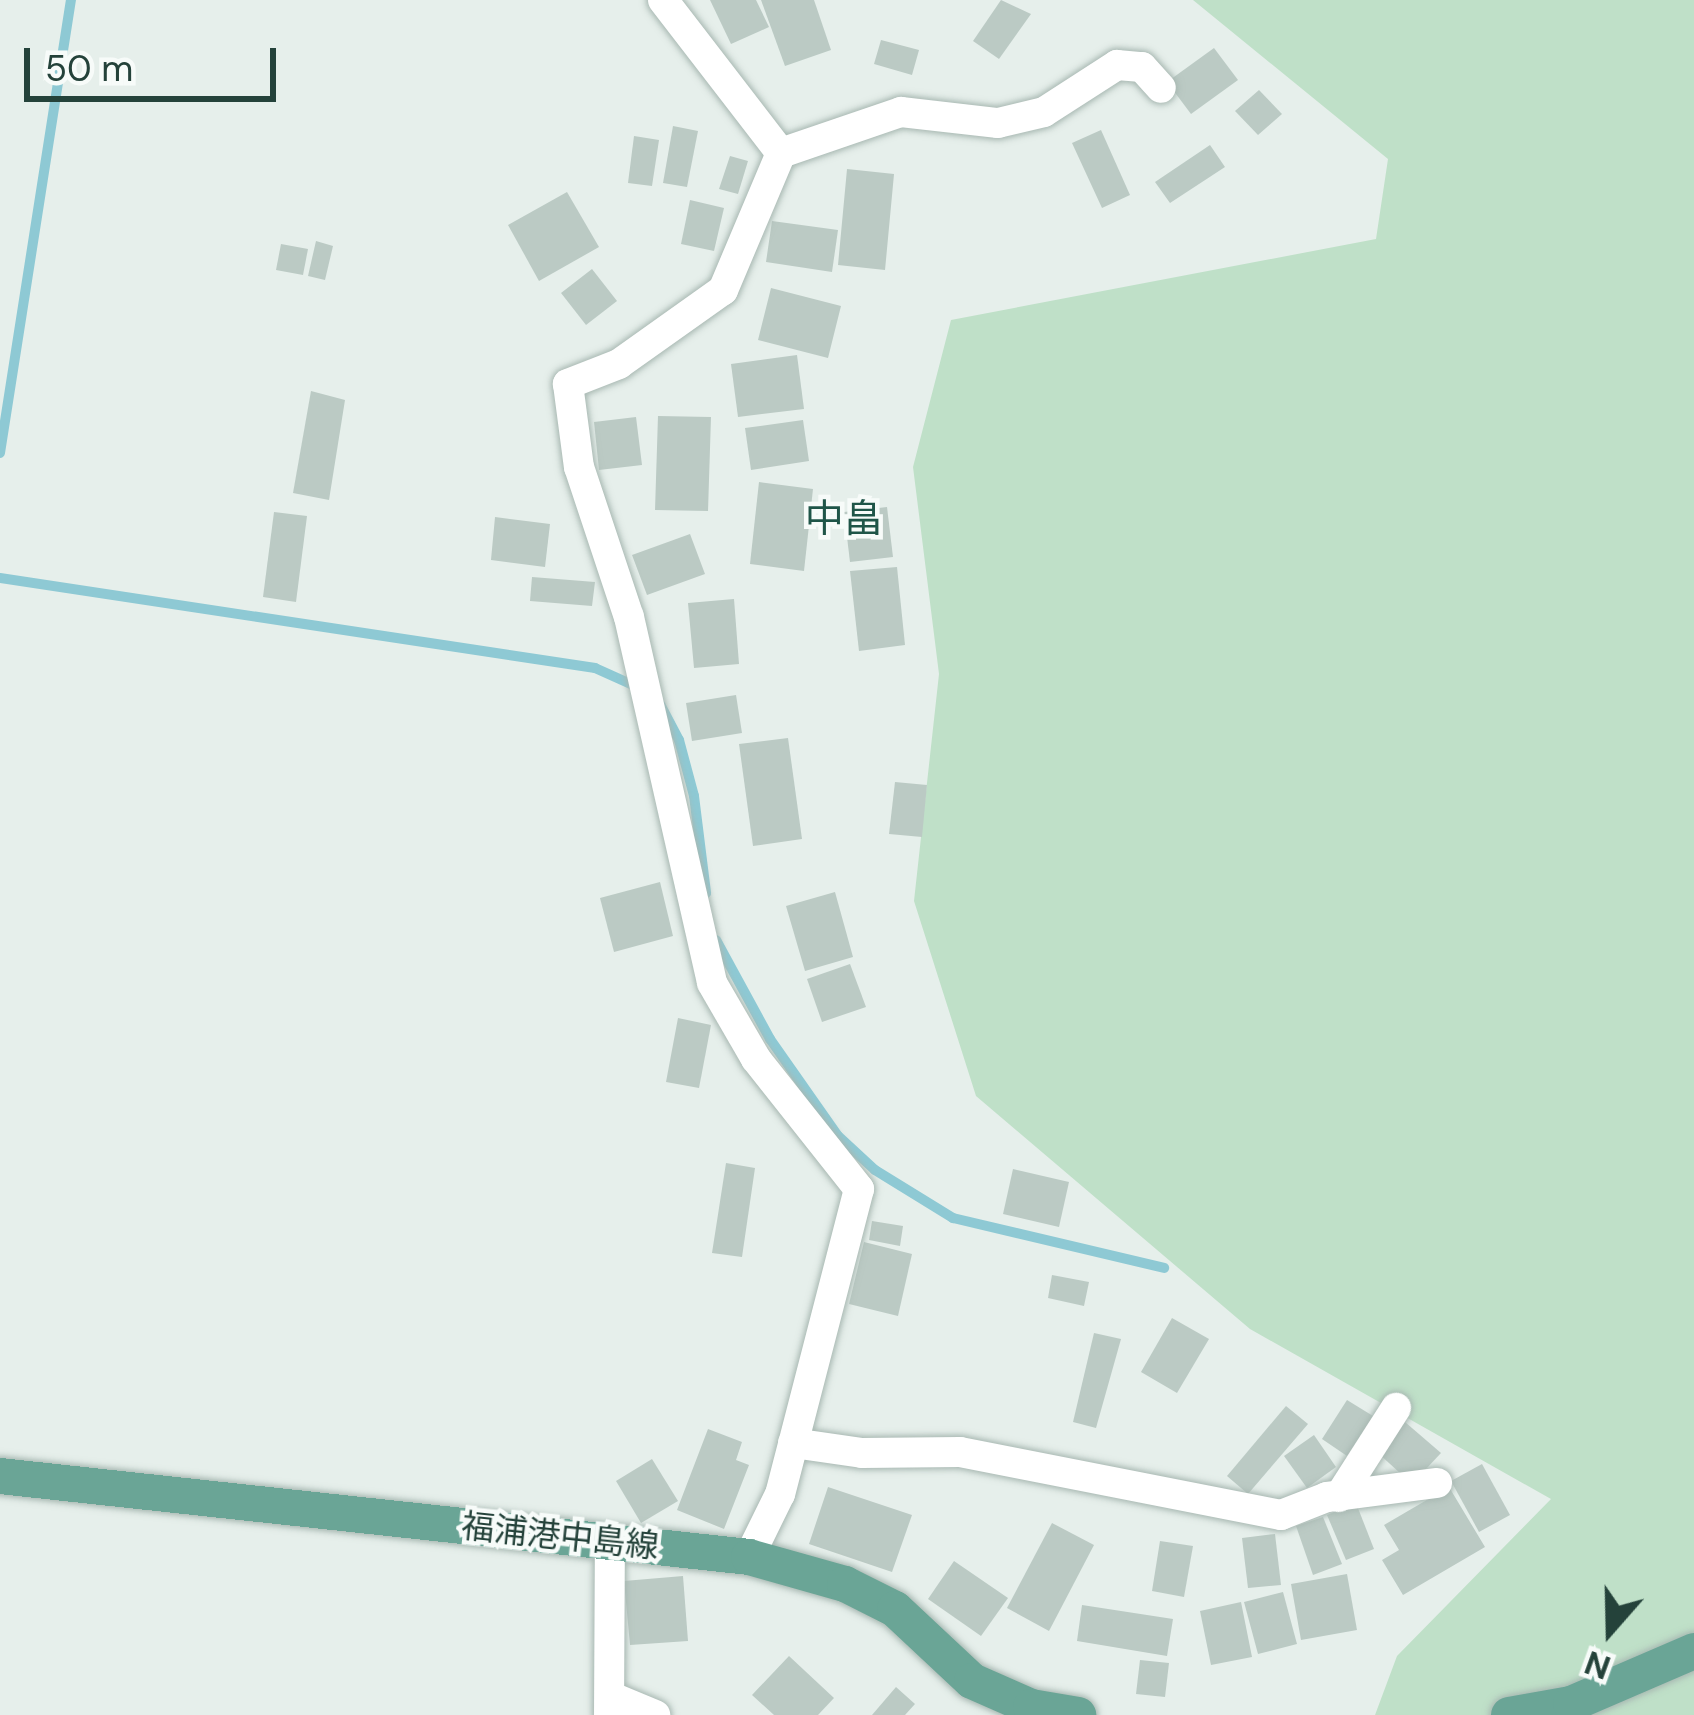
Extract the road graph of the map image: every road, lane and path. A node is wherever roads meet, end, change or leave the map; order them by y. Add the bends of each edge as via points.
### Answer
1 (663, 0) edge
2 (1161, 88) dead end
3 (782, 153) junction
4 (1396, 1408) dead end
5 (793, 1443) junction
6 (0, 1476) edge
7 (1438, 1483) dead end
8 (1339, 1497) junction
9 (610, 1542) junction
10 (749, 1557) junction
11 (1694, 1651) edge
12 (610, 1706) edge
13 (1065, 1714) edge
14 (655, 1715) edge
15 (1509, 1715) edge

1 - 3 street
2 - 3 street via 1142,68 1117,65 1043,112 998,123 901,112
3 - 5 street via 723,290 620,364 568,385 579,467 629,617 712,983 756,1059 859,1190
4 - 8 street
5 - 8 street via 862,1453 960,1452 1281,1515
5 - 10 street via 780,1494
6 - 9 main road, 福浦港中島線
7 - 8 street
9 - 10 main road, 福浦港中島線
9 - 12 street
10 - 13 main road, 福浦港中島線 via 845,1584 895,1609 971,1681
11 - 15 main road via 1570,1704
12 - 14 street

